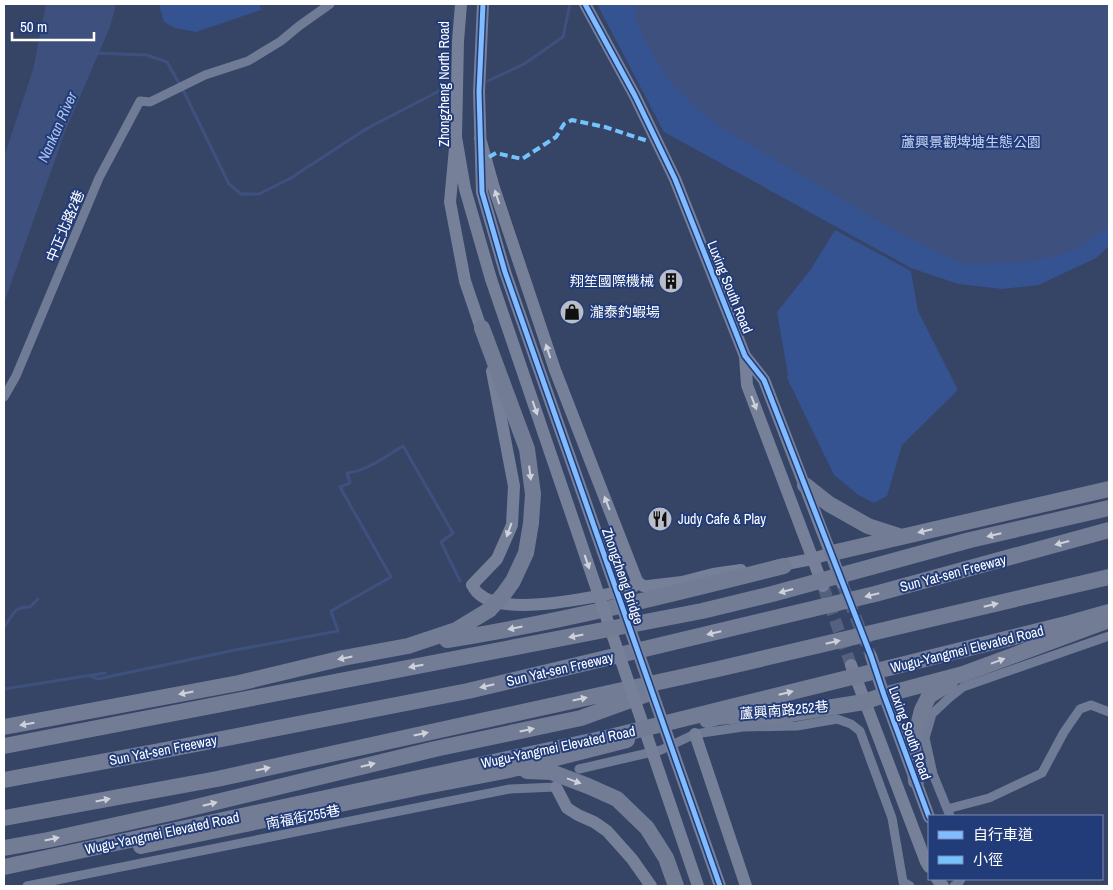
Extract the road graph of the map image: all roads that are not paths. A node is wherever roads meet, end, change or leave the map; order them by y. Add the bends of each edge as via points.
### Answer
1 (330, 4) edge
2 (461, 4) edge
3 (482, 4) edge
4 (585, 4) edge
5 (456, 137) junction
6 (480, 138) junction
7 (482, 328) junction
8 (745, 356) junction
9 (4, 397) edge
10 (805, 485) junction
11 (1109, 489) edge
12 (1109, 508) edge
13 (1109, 530) edge
14 (901, 537) junction
15 (832, 553) junction
16 (812, 559) junction
17 (784, 566) junction
18 (1109, 578) edge
19 (637, 581) junction
20 (842, 583) tunnel mouth
21 (823, 586) tunnel mouth
22 (1109, 612) edge
23 (1109, 620) edge
24 (1109, 636) edge
25 (408, 646) junction
26 (871, 656) tunnel mouth
27 (851, 665) tunnel mouth
28 (718, 669) junction
29 (963, 674) junction
30 (884, 695) junction
31 (864, 702) junction
32 (1109, 712) edge
33 (4, 727) edge
34 (695, 734) junction
35 (4, 746) edge
36 (509, 770) junction
37 (579, 770) dead end
38 (4, 780) edge
39 (916, 781) junction
40 (556, 787) joint
41 (949, 813) edge
42 (928, 815) edge
43 (4, 818) edge
44 (4, 848) edge
45 (928, 865) edge
46 (4, 867) edge
47 (4, 873) edge
48 (27, 886) edge
49 (651, 886) edge
50 (676, 886) edge
51 (698, 886) edge
52 (720, 886) edge
53 (746, 886) edge
54 (910, 886) edge

1 - 9 street, 中正北路2巷 via 248,61 205,75 150,102 140,101 99,178 16,376
2 - 5 street, Zhongzheng North Road
3 - 6 street
4 - 8 street, Luxing South Road via 675,178
5 - 7 street via 450,202 466,281
5 -> 51 street, Zhongzheng North Road, bridge via 465,189 491,280
19 -> 6 street via 555,370
6 - 52 street, Zhongzheng Bridge, bridge via 482,192 505,272
7 -> 19 street via 514,486 512,525 505,542 497,559 472,585 487,599 509,605 532,606 629,590
7 -> 25 highway, bridge via 527,449 532,494 526,553 513,581 489,610 456,630
8 - 10 street, Luxing South Road via 764,380
8 -> 16 street, Luxing South Road via 747,385
10 - 14 highway via 829,504 868,526
10 - 15 street, Luxing South Road
11 -> 14 highway
12 -> 35 highway, bridge via 970,540 702,611
13 -> 38 highway, Sun Yat-sen Freeway via 875,594 468,691
14 - 15 highway
15 - 16 street
15 - 20 street, Luxing South Road
16 - 17 street
16 - 21 street, Luxing South Road
17 - 19 street via 648,586
17 -> 25 highway via 539,623
28 -> 18 highway
46 -> 22 highway, Wugu-Yangmei Elevated Road, bridge via 610,737
29 -> 23 highway
24 - 41 street via 963,687 932,714 925,738 933,774
25 -> 33 highway via 239,683
26 - 30 street, Luxing South Road
27 - 31 street
43 -> 28 highway via 217,779
44 -> 28 highway via 581,718
29 - 30 highway
29 - 39 highway via 929,696 922,710 913,746
30 - 31 highway
30 - 39 street, Luxing South Road
31 - 36 highway via 771,717 718,717
31 - 45 street
32 - 41 street via 1091,705 1080,709 1042,773
34 - 37 street, 蘆興南路252巷 via 661,750
34 - 53 street
34 - 54 street, 蘆興南路252巷 via 743,727 797,726 837,719 851,724 860,731 886,801 903,882
36 - 47 highway
36 -> 50 highway via 551,772 617,799 647,828 666,858
39 - 42 street, Luxing South Road
40 - 48 street, 南福街255巷 via 510,789
40 - 49 street via 567,808 607,832

